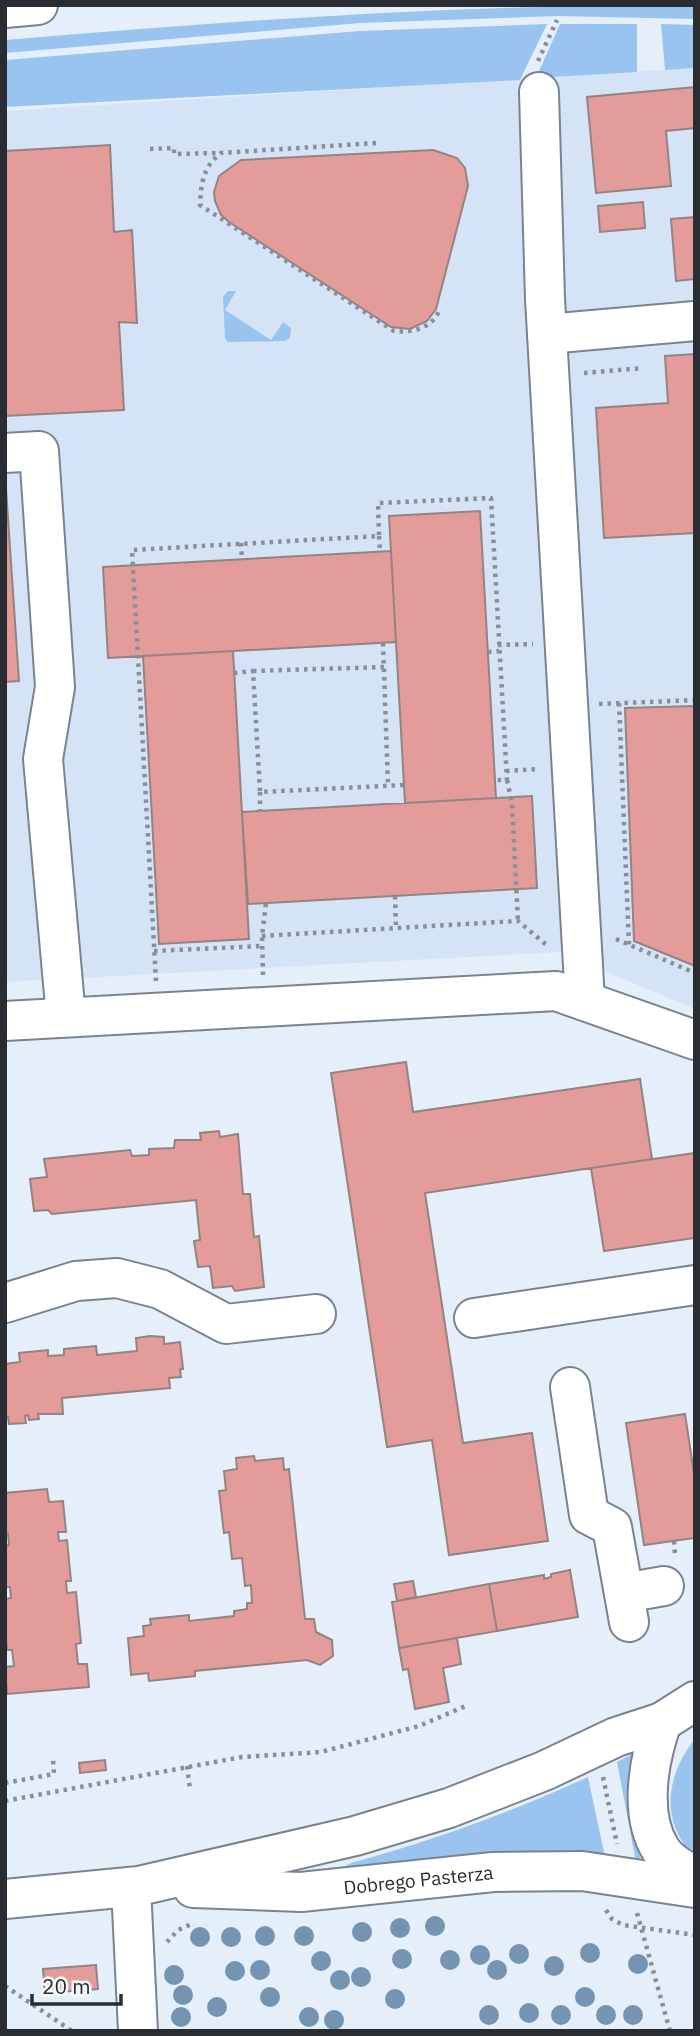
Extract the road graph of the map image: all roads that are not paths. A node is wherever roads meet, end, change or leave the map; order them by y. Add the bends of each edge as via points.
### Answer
1 (38, 5) edge
2 (5, 8) edge
3 (539, 92) dead end
4 (695, 321) edge
5 (547, 334) junction
6 (5, 453) edge
7 (585, 1001) junction
8 (66, 1017) junction
9 (5, 1021) edge
10 (695, 1040) edge
11 (695, 1285) edge
12 (5, 1303) edge
13 (316, 1314) dead end
14 (474, 1318) dead end
15 (570, 1387) dead end
16 (664, 1586) dead end
17 (695, 1700) edge
18 (662, 1722) junction
19 (695, 1876) edge
20 (135, 1887) junction
21 (695, 1888) edge
22 (5, 1899) edge
23 (138, 2031) edge

1 - 2 street
3 - 5 street
4 - 5 street
5 - 7 street
6 - 8 street via 40,451 55,687 43,759
7 - 8 street via 556,991
7 - 10 street
8 - 9 street
11 - 14 street
12 - 13 street via 76,1281 117,1278 160,1289 226,1324
15 - 16 street via 589,1515 612,1527 627,1608
17 - 18 street, Dobrego Pasterza
18 - 19 street via 652,1763 650,1819 662,1852
18 - 20 street, Dobrego Pasterza via 449,1808 355,1836
20 - 21 street, Dobrego Pasterza via 301,1892 493,1872 582,1871
20 - 22 street, Dobrego Pasterza
20 - 23 street

